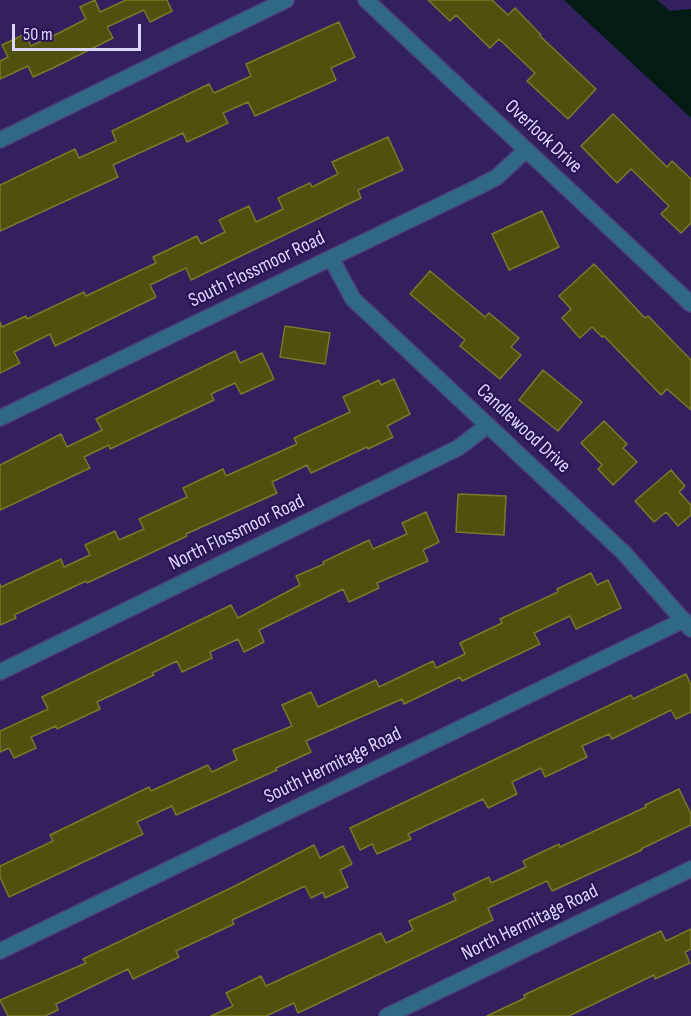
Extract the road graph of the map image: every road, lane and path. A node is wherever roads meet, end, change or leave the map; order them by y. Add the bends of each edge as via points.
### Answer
1 (286, 0) edge
2 (366, 0) edge
3 (0, 140) edge
4 (526, 150) junction
5 (331, 258) junction
6 (691, 304) edge
7 (0, 418) edge
8 (488, 425) junction
9 (688, 624) edge
10 (0, 672) edge
11 (691, 869) edge
12 (0, 951) edge
13 (387, 1016) edge

1 - 3 street
2 - 4 street, Overlook Drive
4 - 5 street, South Flossmoor Road via 497,177
4 - 6 street, Overlook Drive
5 - 7 street, South Flossmoor Road
5 - 8 street, Candlewood Drive via 353,299
8 - 9 street, Candlewood Drive via 624,553
8 - 10 street, North Flossmoor Road via 458,448
9 - 12 street, South Hermitage Road
11 - 13 street, North Hermitage Road

